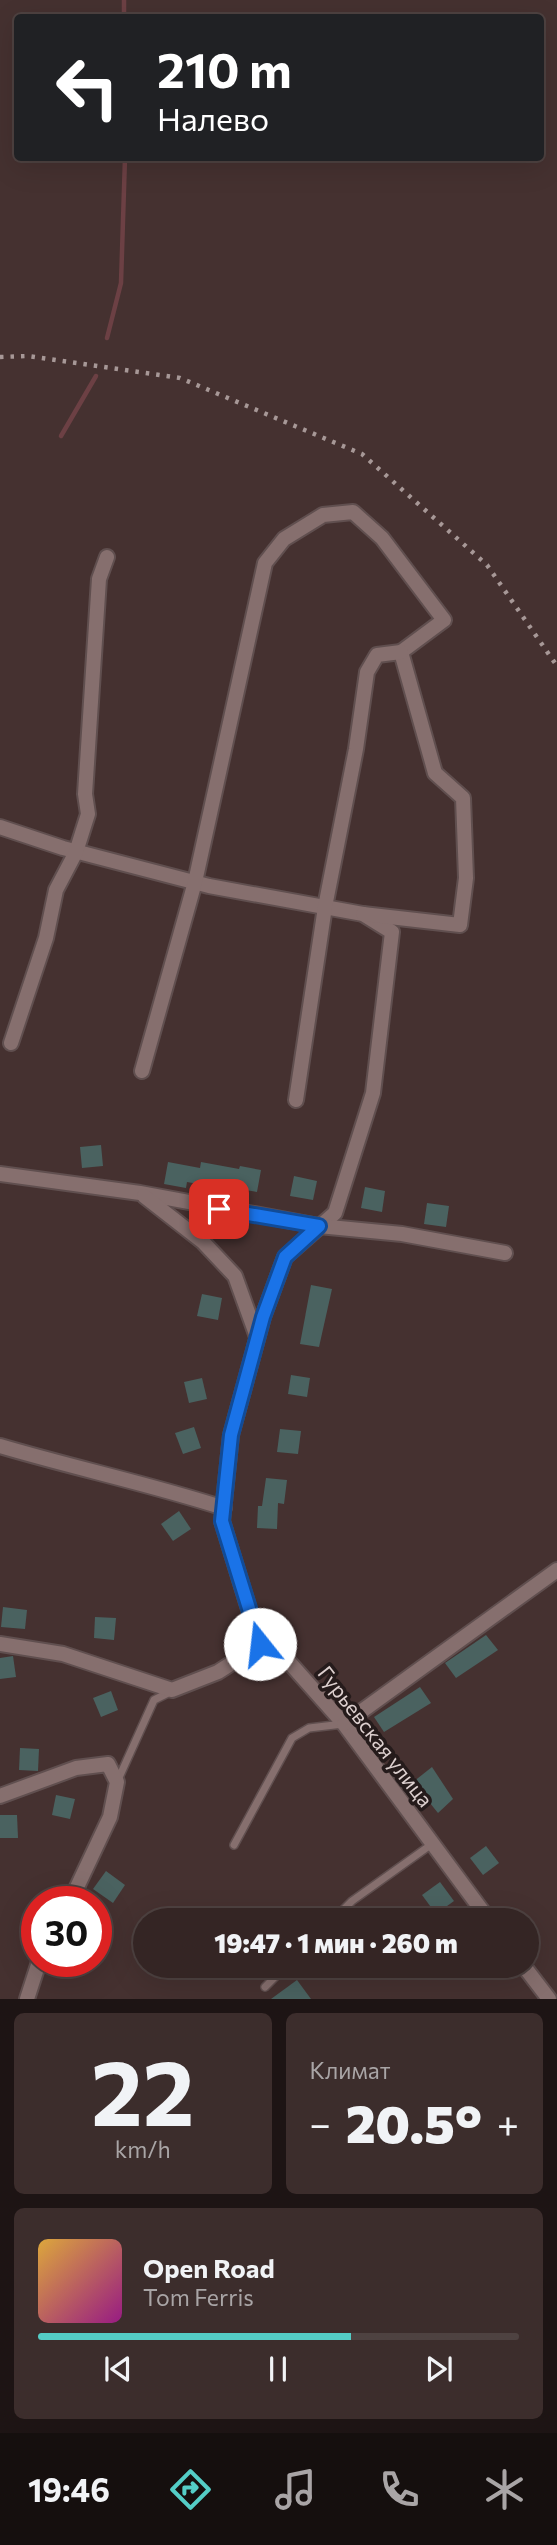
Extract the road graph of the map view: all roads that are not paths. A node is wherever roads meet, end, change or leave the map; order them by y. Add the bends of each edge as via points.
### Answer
1 (107, 557) dead end
2 (401, 652) junction
3 (0, 827) edge
4 (76, 852) junction
5 (195, 882) junction
6 (325, 907) junction
7 (363, 915) junction
8 (11, 1043) dead end
9 (142, 1071) dead end
10 (296, 1100) dead end
11 (0, 1174) edge
12 (140, 1193) junction
13 (319, 1226) junction
14 (505, 1253) dead end
15 (258, 1338) junction
16 (0, 1446) edge
17 (224, 1508) junction
18 (557, 1570) edge
19 (0, 1644) edge
20 (260, 1644) junction
21 (172, 1690) junction
22 (344, 1724) junction
23 (117, 1782) junction
24 (0, 1796) edge
25 (432, 1843) junction
26 (234, 1845) dead end
27 (78, 1886) edge
28 (345, 1908) edge
29 (480, 1908) edge
30 (34, 1977) edge
31 (274, 1978) edge
32 (533, 1978) edge
33 (265, 1987) dead end
34 (27, 1999) edge
35 (549, 1999) edge

1 - 4 street via 99,579 85,794 89,814
2 - 5 street via 444,620 382,538 354,512 323,515 284,539 265,563
2 - 6 street via 377,655 367,672
2 - 7 street via 435,774 463,798 466,878 460,925
3 - 4 street
4 - 5 street
4 - 8 street via 56,890 46,938
5 - 6 street
5 - 9 street
6 - 7 street
6 - 10 street
7 - 13 street via 392,932 373,1093 335,1213
11 - 12 street
12 - 13 street
12 - 15 street via 203,1242 235,1276
13 - 14 street via 401,1234
13 - 15 street via 285,1257
15 - 17 street via 231,1435
16 - 17 street
17 - 20 street via 222,1521
18 - 22 street
19 - 21 street via 63,1654
20 - 21 street via 218,1672
20 - 22 street, Гурьевская улица via 289,1662
21 - 23 lane via 154,1700
22 - 25 street, Гурьевская улица
22 - 26 lane via 309,1728 292,1738
23 - 24 street via 108,1764 76,1768
23 - 27 street via 110,1817
25 - 28 lane
25 - 29 street, Гурьевская улица
30 - 34 street
31 - 33 lane
32 - 35 street

